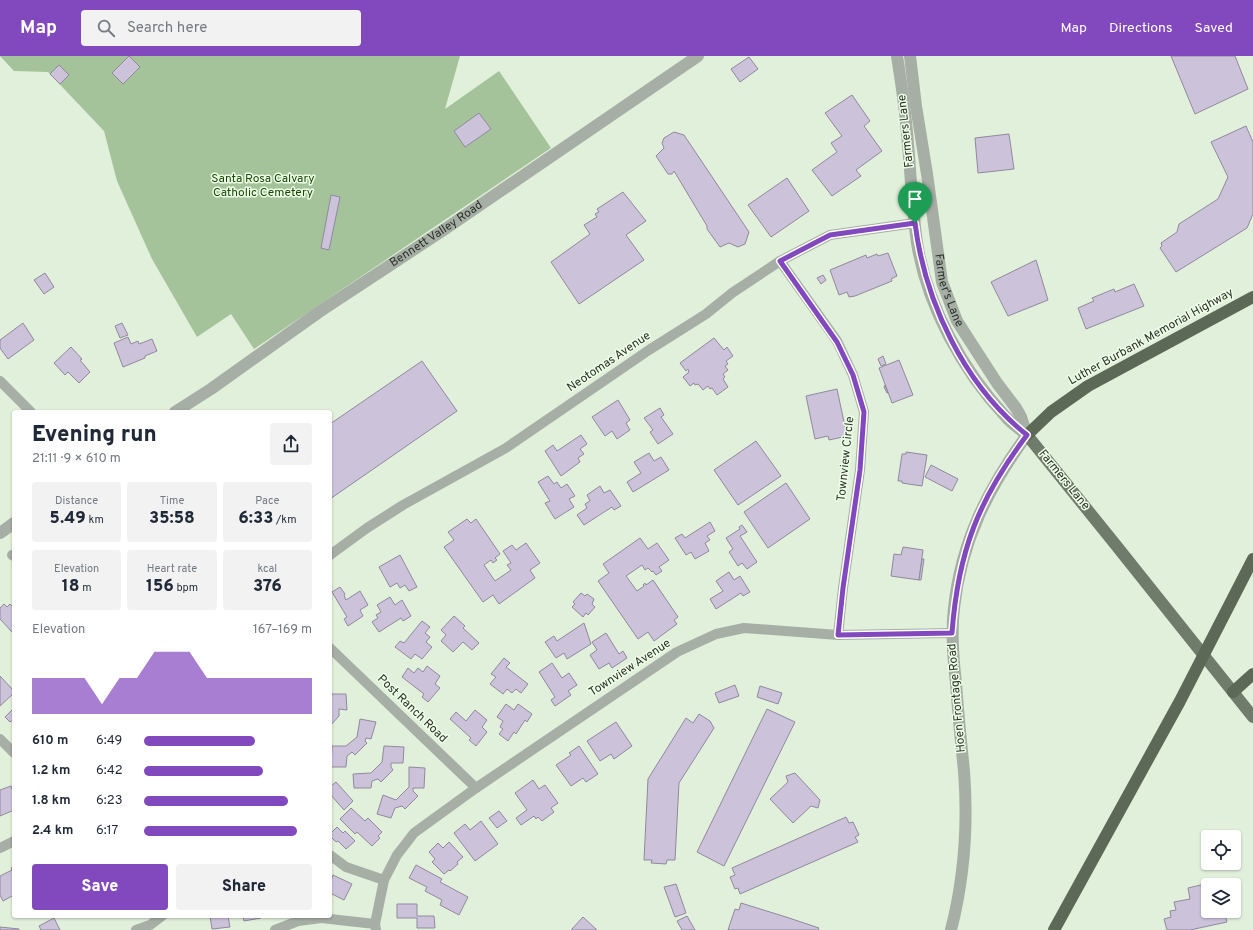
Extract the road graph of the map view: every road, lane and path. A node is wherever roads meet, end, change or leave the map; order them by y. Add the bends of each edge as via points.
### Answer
1 (698, 56) edge
2 (897, 56) edge
3 (910, 56) edge
4 (915, 223) junction
5 (780, 261) junction
6 (1253, 297) edge
7 (0, 381) edge
8 (29, 410) edge
9 (178, 410) edge
10 (1027, 435) junction
11 (12, 524) edge
12 (0, 533) edge
13 (332, 554) edge
14 (1253, 559) edge
15 (952, 633) junction
16 (838, 635) junction
17 (332, 650) edge
18 (1253, 674) edge
19 (1233, 692) junction
20 (1253, 718) edge
21 (0, 739) edge
22 (12, 751) edge
23 (476, 788) junction
24 (12, 841) edge
25 (0, 848) edge
26 (332, 856) edge
27 (384, 880) junction
28 (159, 918) edge
29 (376, 927) edge
30 (136, 930) edge
31 (275, 930) edge
32 (950, 930) edge
33 (1054, 930) edge

1 - 9 street, Bennett Valley Road
2 - 4 street, Farmers Lane
3 - 10 street, Farmer's Lane via 942,282 957,321 1016,408
4 - 5 street, Neotomas Avenue via 830,235
4 - 10 street, Farmers Lane via 927,283 958,352 982,388 1006,417
5 - 13 street, Neotomas Avenue via 706,314 506,448 403,505
5 - 16 street, Townview Circle via 837,342 853,375 864,412 860,470
6 - 10 highway, Luther Burbank Memorial Highway via 1088,386 1051,412
7 - 8 street
10 - 15 street, Hoen Frontage Road via 991,489 971,533 958,581
10 - 19 main road, Farmers Lane
11 - 12 street
14 - 33 highway via 1180,701
15 - 16 street, Townview Avenue
15 - 32 street, Hoen Frontage Road via 966,806 962,860
16 - 23 street, Townview Avenue via 744,628 716,634 677,652
17 - 23 street, Post Ranch Road
18 - 19 highway
19 - 20 main road, Farmers Lane
21 - 22 street
23 - 27 street, Townview Avenue via 414,833 396,855
24 - 25 street
26 - 27 street via 346,867
27 - 29 street, Townview Avenue
28 - 30 street
29 - 31 street via 321,918 298,921

